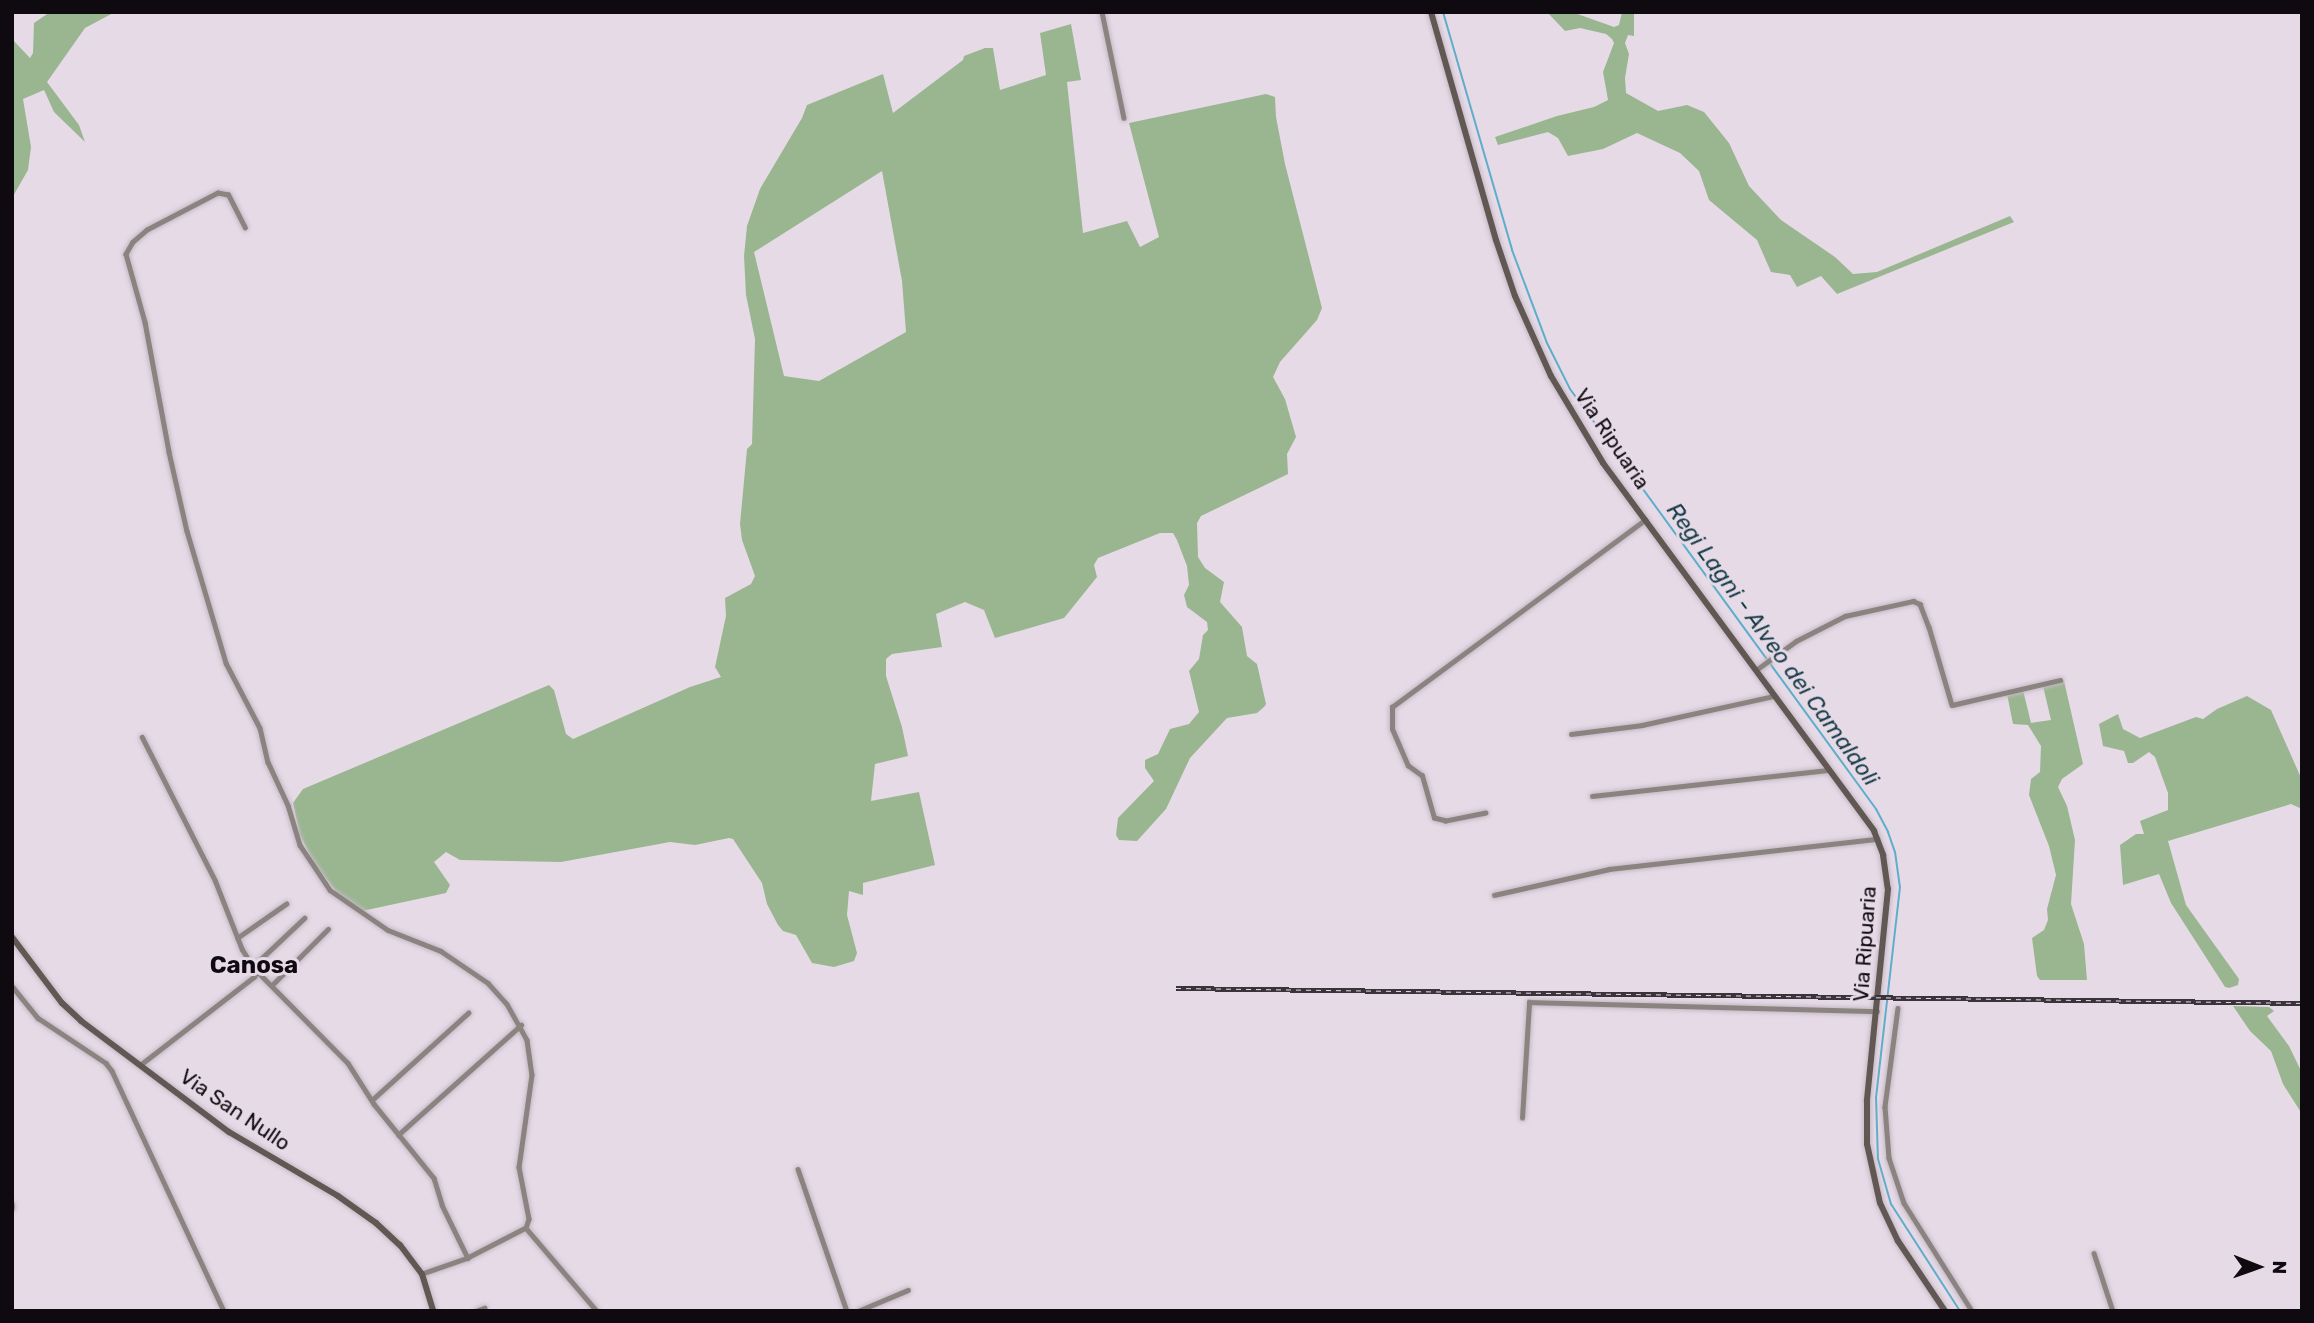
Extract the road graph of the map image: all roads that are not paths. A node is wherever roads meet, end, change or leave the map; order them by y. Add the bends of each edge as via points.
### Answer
1 (1102, 12) edge
2 (1431, 12) edge
3 (1124, 118) dead end
4 (245, 228) dead end
5 (1646, 519) junction
6 (1758, 668) junction
7 (2060, 680) dead end
8 (1774, 695) junction
9 (1572, 734) dead end
10 (142, 738) dead end
11 (1829, 769) junction
12 (1592, 796) dead end
13 (1486, 813) dead end
14 (1878, 839) junction
15 (1494, 895) dead end
16 (286, 904) dead end
17 (305, 918) dead end
18 (328, 929) dead end
19 (12, 937) edge
20 (237, 938) junction
21 (253, 967) junction
22 (272, 985) junction
23 (12, 986) edge
24 (1898, 1008) dead end
25 (1877, 1011) junction
26 (467, 1013) dead end
27 (521, 1025) junction
28 (140, 1065) junction
29 (372, 1100) junction
30 (1522, 1118) dead end
31 (398, 1135) junction
32 (798, 1169) dead end
33 (526, 1228) junction
34 (2094, 1253) dead end
35 (468, 1258) junction
36 (422, 1274) junction
37 (908, 1290) dead end
38 (484, 1308) dead end
39 (224, 1311) edge
40 (433, 1311) edge
41 (476, 1311) edge
42 (597, 1311) edge
43 (847, 1311) edge
44 (858, 1311) edge
45 (1945, 1311) edge
46 (1972, 1311) edge
47 (2113, 1311) edge

1 - 3 street
2 - 5 street, Via Ripuaria via 1515,296 1577,424
4 - 27 street via 228,195 218,193 148,230 126,254 145,322 187,531 226,663 256,718 300,845 330,890 388,930 462,964 488,983
5 - 6 street, Via Ripuaria
5 - 13 street via 1392,707 1392,729 1408,766 1422,776 1434,818 1441,822
6 - 7 street via 1796,641 1845,616 1913,601 1920,604 1952,705
6 - 8 street, Via Ripuaria
8 - 9 street via 1642,725
8 - 11 street, Via Ripuaria
10 - 20 street via 215,881
11 - 12 street
11 - 14 street, Via Ripuaria
14 - 15 street via 1609,869
14 - 25 street, Via Ripuaria via 1888,889
16 - 20 street
17 - 21 street
18 - 22 street
19 - 28 street, Via San Nullo via 62,1003
20 - 21 street
21 - 22 street
21 - 28 street via 254,977
22 - 29 street via 348,1063
23 - 39 street via 38,1018 106,1063 112,1072
24 - 46 street via 1885,1107 1889,1158 1904,1203
25 - 30 street via 1529,1002
25 - 45 street, Via Ripuaria via 1866,1123 1870,1163 1880,1203 1898,1241
26 - 29 street
27 - 31 street
27 - 33 street via 533,1075 519,1158 529,1219
28 - 36 street, Via San Nullo via 229,1132 376,1223
29 - 31 street
31 - 35 street via 434,1178
32 - 43 street
33 - 35 street
33 - 42 street
34 - 47 street
35 - 36 street
36 - 40 street, Via San Nullo
37 - 44 street
38 - 41 street

